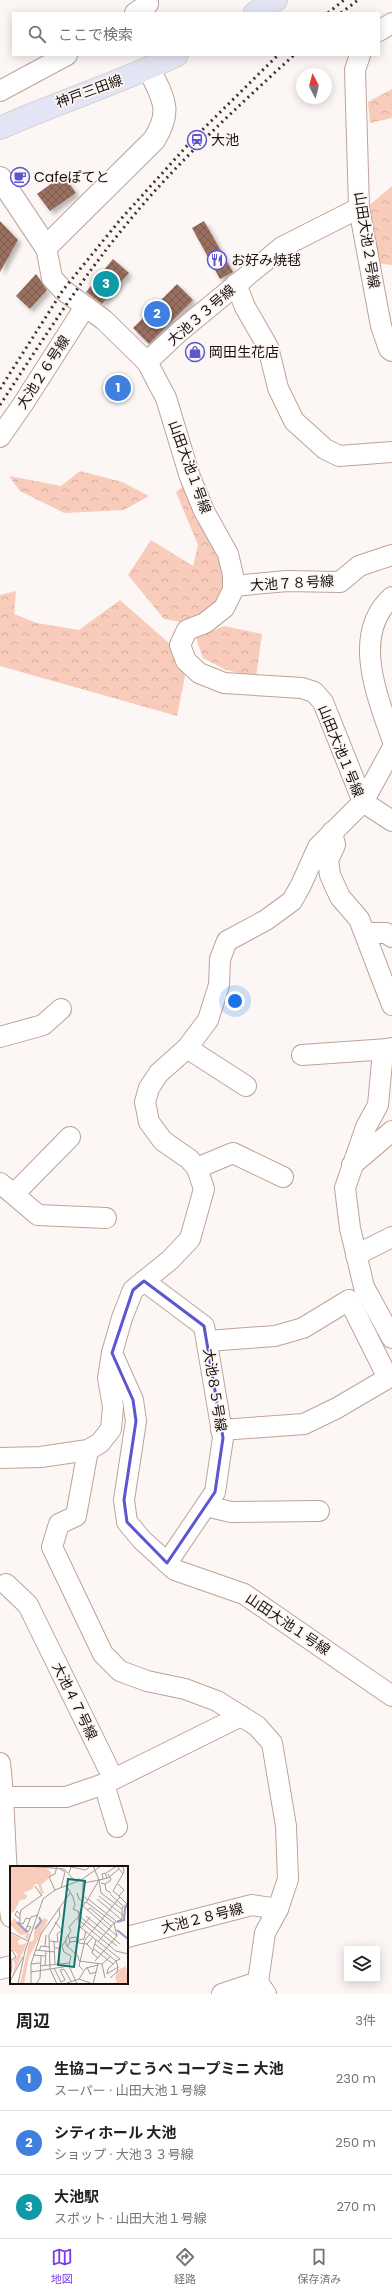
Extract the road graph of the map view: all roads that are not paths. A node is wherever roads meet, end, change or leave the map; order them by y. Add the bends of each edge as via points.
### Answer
1 (148, 0) edge
2 (276, 0) edge
3 (136, 12) edge
4 (257, 12) edge
5 (392, 23) edge
6 (380, 29) edge
7 (65, 56) edge
8 (175, 56) edge
9 (360, 56) edge
10 (149, 69) junction
11 (0, 91) edge
12 (0, 128) edge
13 (0, 178) edge
14 (359, 208) junction
15 (46, 247) junction
16 (236, 284) junction
17 (85, 307) junction
18 (392, 351) edge
19 (147, 362) junction
20 (0, 437) edge
21 (392, 452) edge
22 (392, 555) edge
23 (233, 586) junction
24 (392, 597) edge
25 (392, 739) edge
26 (392, 749) edge
27 (363, 802) junction
28 (392, 820) edge
29 (332, 832) junction
30 (365, 933) junction
31 (392, 937) edge
32 (392, 1004) edge
33 (61, 1009) dead end
34 (0, 1037) edge
35 (186, 1048) junction
36 (390, 1049) edge
37 (302, 1055) dead end
38 (246, 1086) dead end
39 (392, 1132) edge
40 (70, 1137) dead end
41 (352, 1164) junction
42 (198, 1168) junction
43 (283, 1177) dead end
44 (7, 1188) edge
45 (106, 1218) dead end
46 (392, 1237) edge
47 (356, 1255) junction
48 (144, 1281) junction
49 (384, 1307) edge
50 (392, 1338) edge
51 (207, 1341) junction
52 (112, 1353) junction
53 (221, 1430) junction
54 (88, 1450) junction
55 (0, 1458) edge
56 (206, 1506) junction
57 (320, 1511) dead end
58 (167, 1563) junction
59 (6, 1584) dead end
60 (392, 1696) edge
61 (241, 1716) junction
62 (0, 1763) edge
63 (108, 1781) junction
64 (4, 1797) junction
65 (117, 1827) dead end
66 (9, 1882) edge
67 (10, 1899) edge
68 (278, 1909) junction
69 (128, 1937) edge
70 (10, 1966) edge
71 (0, 1969) edge
72 (262, 1988) edge
73 (222, 1994) edge

1 - 3 street via 148,4
2 - 4 main road
5 - 6 street
7 - 11 street
8 - 10 main road, 神戸三田線
9 - 14 street, 山田大池２号線 via 355,70
10 - 12 main road, 神戸三田線 via 50,106
10 - 15 street via 166,110 162,127 154,140
13 - 15 street, 山田大池１号線
14 - 16 street, 大池３３号線 via 282,247
14 - 18 street, 山田大池２号線 via 381,326
15 - 17 street, 山田大池１号線 via 52,278
16 - 19 street, 大池３３号線
16 - 21 street via 245,308 268,348 278,388 294,421 325,448 340,456
17 - 19 street, 山田大池１号線 via 104,320
17 - 20 street, 大池２６号線
19 - 23 street, 山田大池１号線 via 166,398 190,477 204,511 228,554
22 - 23 street, 大池７８号線 via 358,566 340,582 287,581
23 - 27 street, 山田大池１号線 via 224,608 205,623 187,630 180,644 186,661 199,673 224,683 302,688 314,692 323,702
24 - 25 street via 376,617 370,633 371,672
26 - 27 street
27 - 28 street
27 - 29 street, 山田大池１号線
29 - 30 street via 335,845 328,860 330,876 340,897 359,919
29 - 35 street, 山田大池１号線 via 318,847 292,901 266,920 227,941 220,959 218,985 208,1020
30 - 31 street via 386,933
30 - 32 street
33 - 34 street via 43,1025
35 - 38 street
35 - 42 street, 山田大池１号線 via 159,1073 144,1102 149,1122 163,1141
36 - 37 street
36 - 41 street via 382,1062 378,1105 366,1127
39 - 41 street
40 - 44 street
41 - 47 street via 345,1188
42 - 43 street via 233,1153
42 - 48 street via 204,1189 190,1239 170,1260
44 - 45 street via 38,1215
46 - 47 street
47 - 49 street via 364,1287
48 - 51 street, 大池８５号線 via 204,1326
48 - 52 street via 133,1290
49 - 50 street
51 - 53 street, 大池８５号線
51 - 53 street via 275,1336 303,1328 349,1300 388,1378 304,1424
52 - 54 street via 108,1378 113,1407 111,1429 100,1443
52 - 58 street, 山田大池１号線 via 133,1400 136,1421 124,1500 127,1522
53 - 56 street, 大池８５号線 via 223,1438 215,1492
54 - 55 street via 41,1457
54 - 61 street via 76,1516 59,1524 52,1547 104,1654 120,1671 147,1681 185,1689 217,1701
56 - 57 street via 231,1512
56 - 58 street, 大池８５号線
58 - 60 street, 山田大池１号線 via 174,1570 244,1594
59 - 63 street, 大池４７号線 via 28,1605
61 - 63 street
61 - 68 street via 257,1726 272,1743 279,1778 286,1826 288,1879
62 - 64 street
63 - 64 street via 66,1797
63 - 65 street, 大池４７号線
64 - 66 street
66 - 67 street
68 - 69 street, 大池２８号線 via 252,1905
68 - 72 street via 265,1933
70 - 71 street
72 - 73 street

